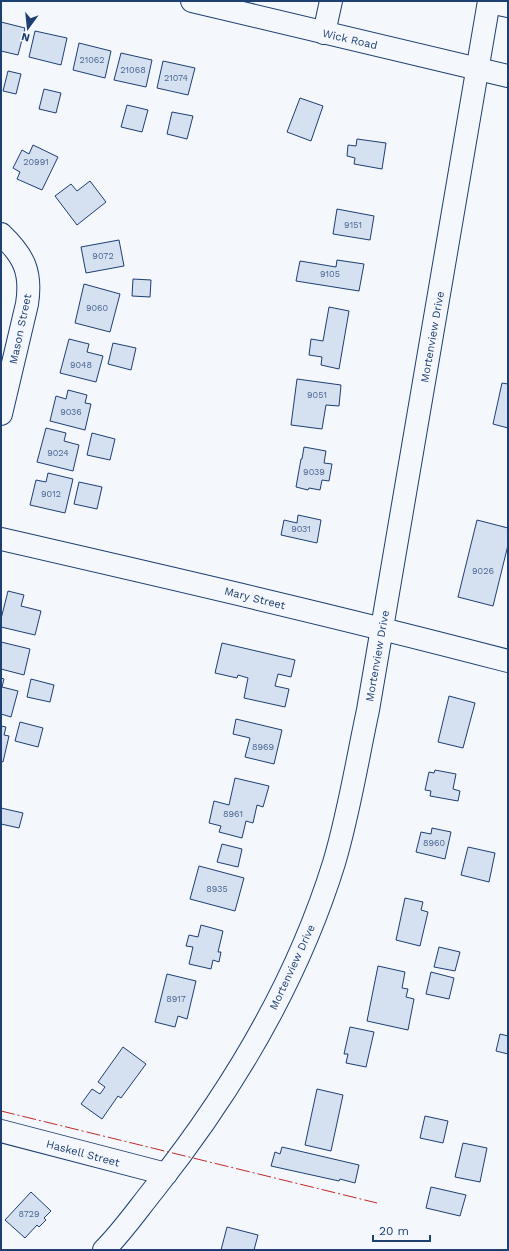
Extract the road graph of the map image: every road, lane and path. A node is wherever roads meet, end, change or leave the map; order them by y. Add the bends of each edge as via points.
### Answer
1 (192, 1) edge
2 (330, 1) edge
3 (495, 3) edge
4 (242, 7) edge
5 (324, 33) junction
6 (477, 69) junction
7 (508, 76) edge
8 (7, 240) edge
9 (1, 414) edge
10 (1, 539) edge
11 (382, 628) junction
12 (508, 661) edge
13 (1, 1131) edge
14 (166, 1174) junction
15 (104, 1250) edge

1 - 4 street, Wick Road
2 - 5 street
3 - 6 street, Mortenview Drive
4 - 5 street, Wick Road
5 - 6 street, Wick Road
6 - 7 street, Wick Road
6 - 11 street, Mortenview Drive
8 - 9 street, Mason Street via 22,258 28,273 29,292
10 - 11 street, Mary Street
11 - 12 street, Mary Street
11 - 14 street, Mortenview Drive via 346,813 334,862 316,914 256,1041 214,1109
13 - 14 street, Haskell Street
14 - 15 street, Mortenview Drive

